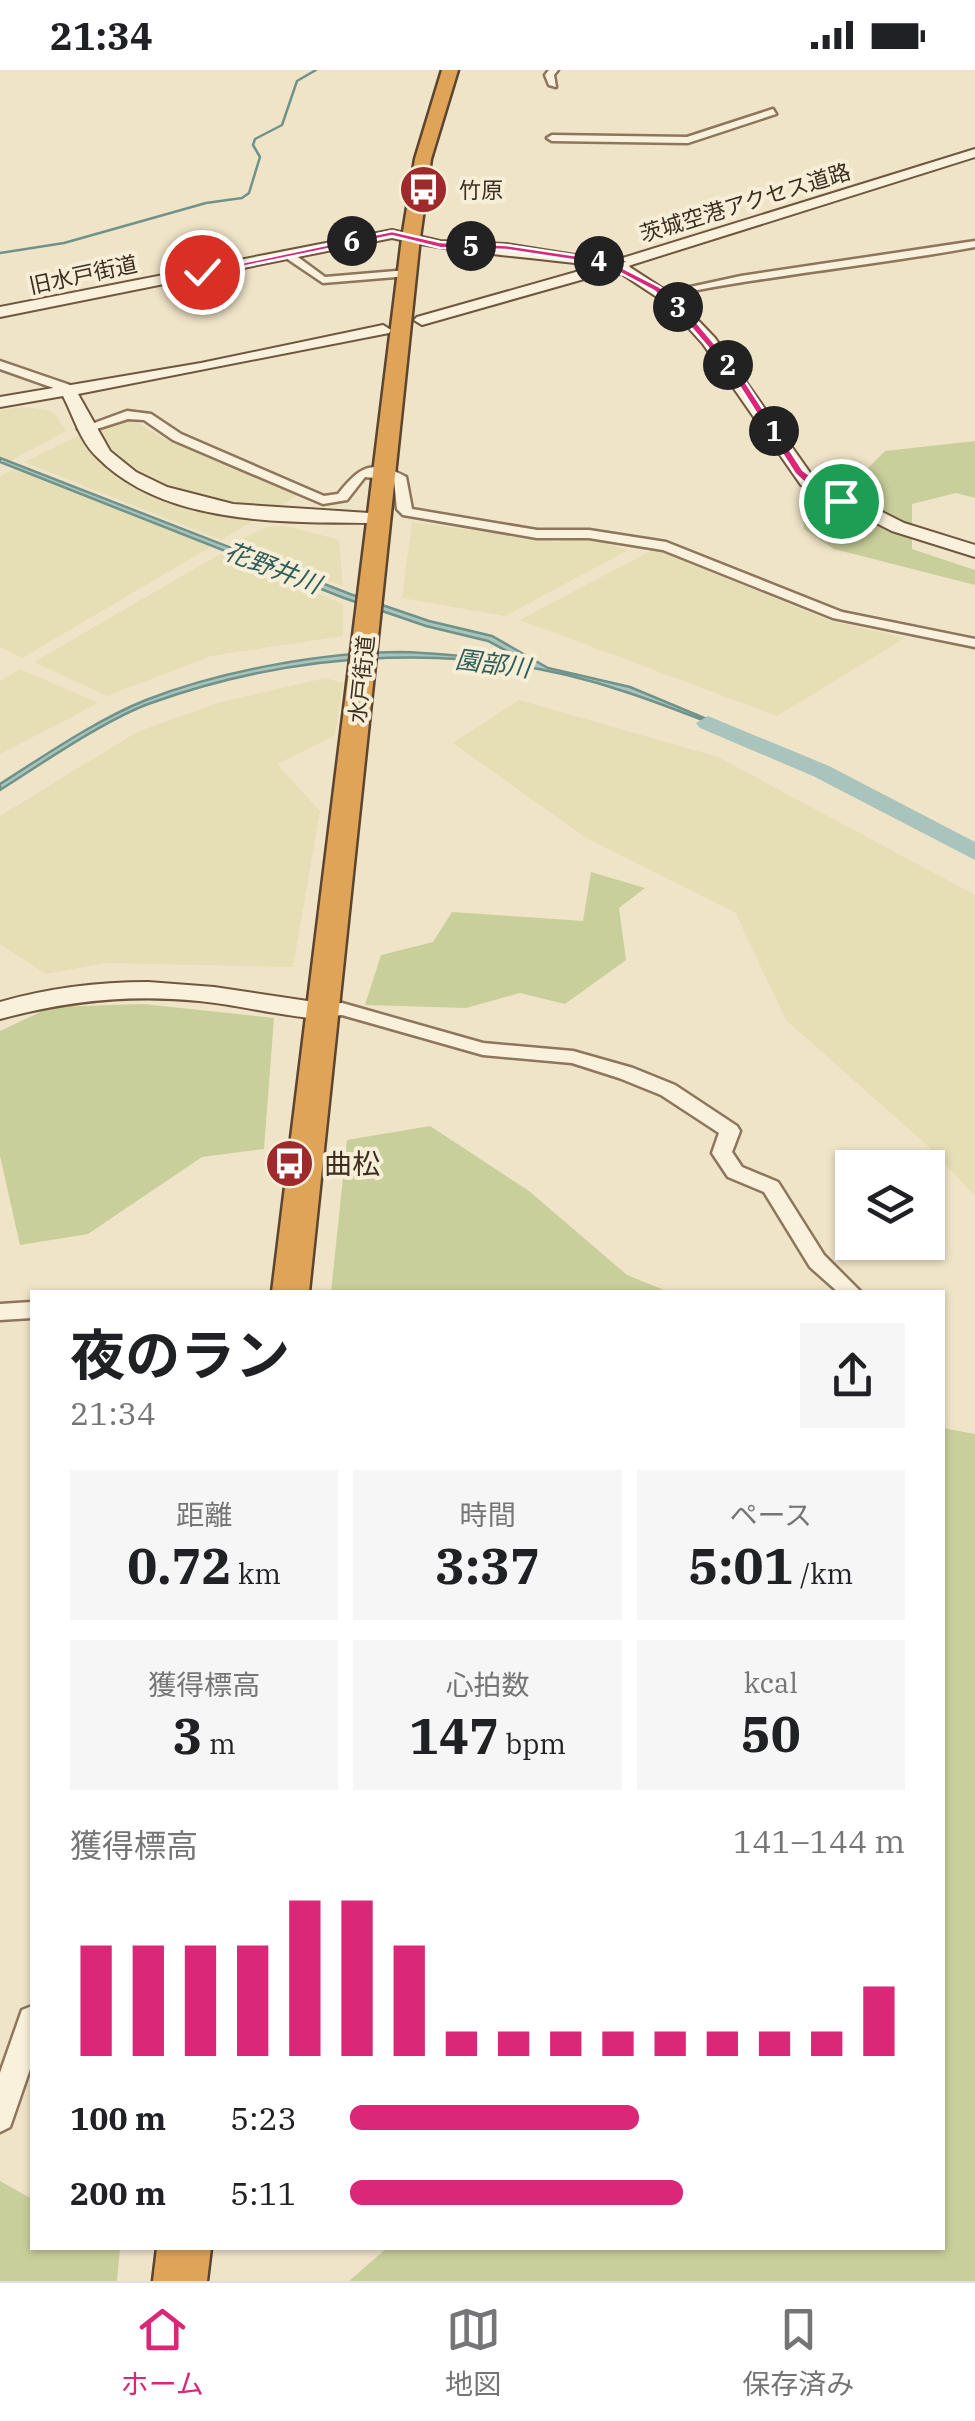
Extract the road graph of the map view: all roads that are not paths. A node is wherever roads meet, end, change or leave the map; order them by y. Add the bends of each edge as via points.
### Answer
1 (450, 70) edge
2 (554, 70) edge
3 (553, 85) dead end
4 (774, 112) dead end
5 (552, 138) dead end
6 (975, 153) edge
7 (410, 238) junction
8 (975, 244) edge
9 (288, 254) junction
10 (408, 273) junction
11 (663, 294) junction
12 (0, 312) edge
13 (421, 319) dead end
14 (383, 328) dead end
15 (0, 364) edge
16 (68, 390) junction
17 (0, 399) edge
18 (22, 400) junction
19 (82, 424) junction
20 (382, 472) junction
21 (378, 518) junction
22 (975, 551) edge
23 (975, 643) edge
24 (321, 1010) junction
25 (0, 1012) edge
26 (290, 1290) edge
27 (849, 1290) edge
28 (30, 1310) edge
29 (0, 1312) edge
30 (30, 2026) edge
31 (0, 2116) edge
32 (184, 2250) edge
33 (180, 2281) edge

1 - 7 highway, 水戸街道 via 422,159
2 - 3 street
4 - 5 street via 688,140
6 - 13 main road, 茨城空港アクセス道路
7 - 9 main road, 旧水戸街道 via 386,234
7 - 10 highway, 水戸街道
7 - 11 main road, 旧水戸街道 via 615,266
8 - 11 street via 818,264
9 - 10 street via 323,280
9 - 12 main road, 旧水戸街道
10 - 20 highway, 水戸街道
11 - 22 main road via 738,377 807,481 898,527
14 - 16 main road
15 - 16 street
16 - 17 main road
16 - 18 main road
16 - 19 main road
17 - 18 main road
18 - 19 main road via 56,403
19 - 20 street via 147,417 177,437 323,500 342,498 360,474
19 - 21 main road via 122,470 182,497 273,514
20 - 21 highway, 水戸街道
20 - 23 street via 400,476 408,512 666,546 838,615
21 - 24 highway, 水戸街道
24 - 25 main road via 199,993 98,989
24 - 26 highway, 水戸街道
24 - 27 street via 342,1009 483,1049 573,1058 668,1090 730,1131 722,1152 736,1172 771,1187 816,1261
28 - 29 street
30 - 31 street
32 - 33 highway

